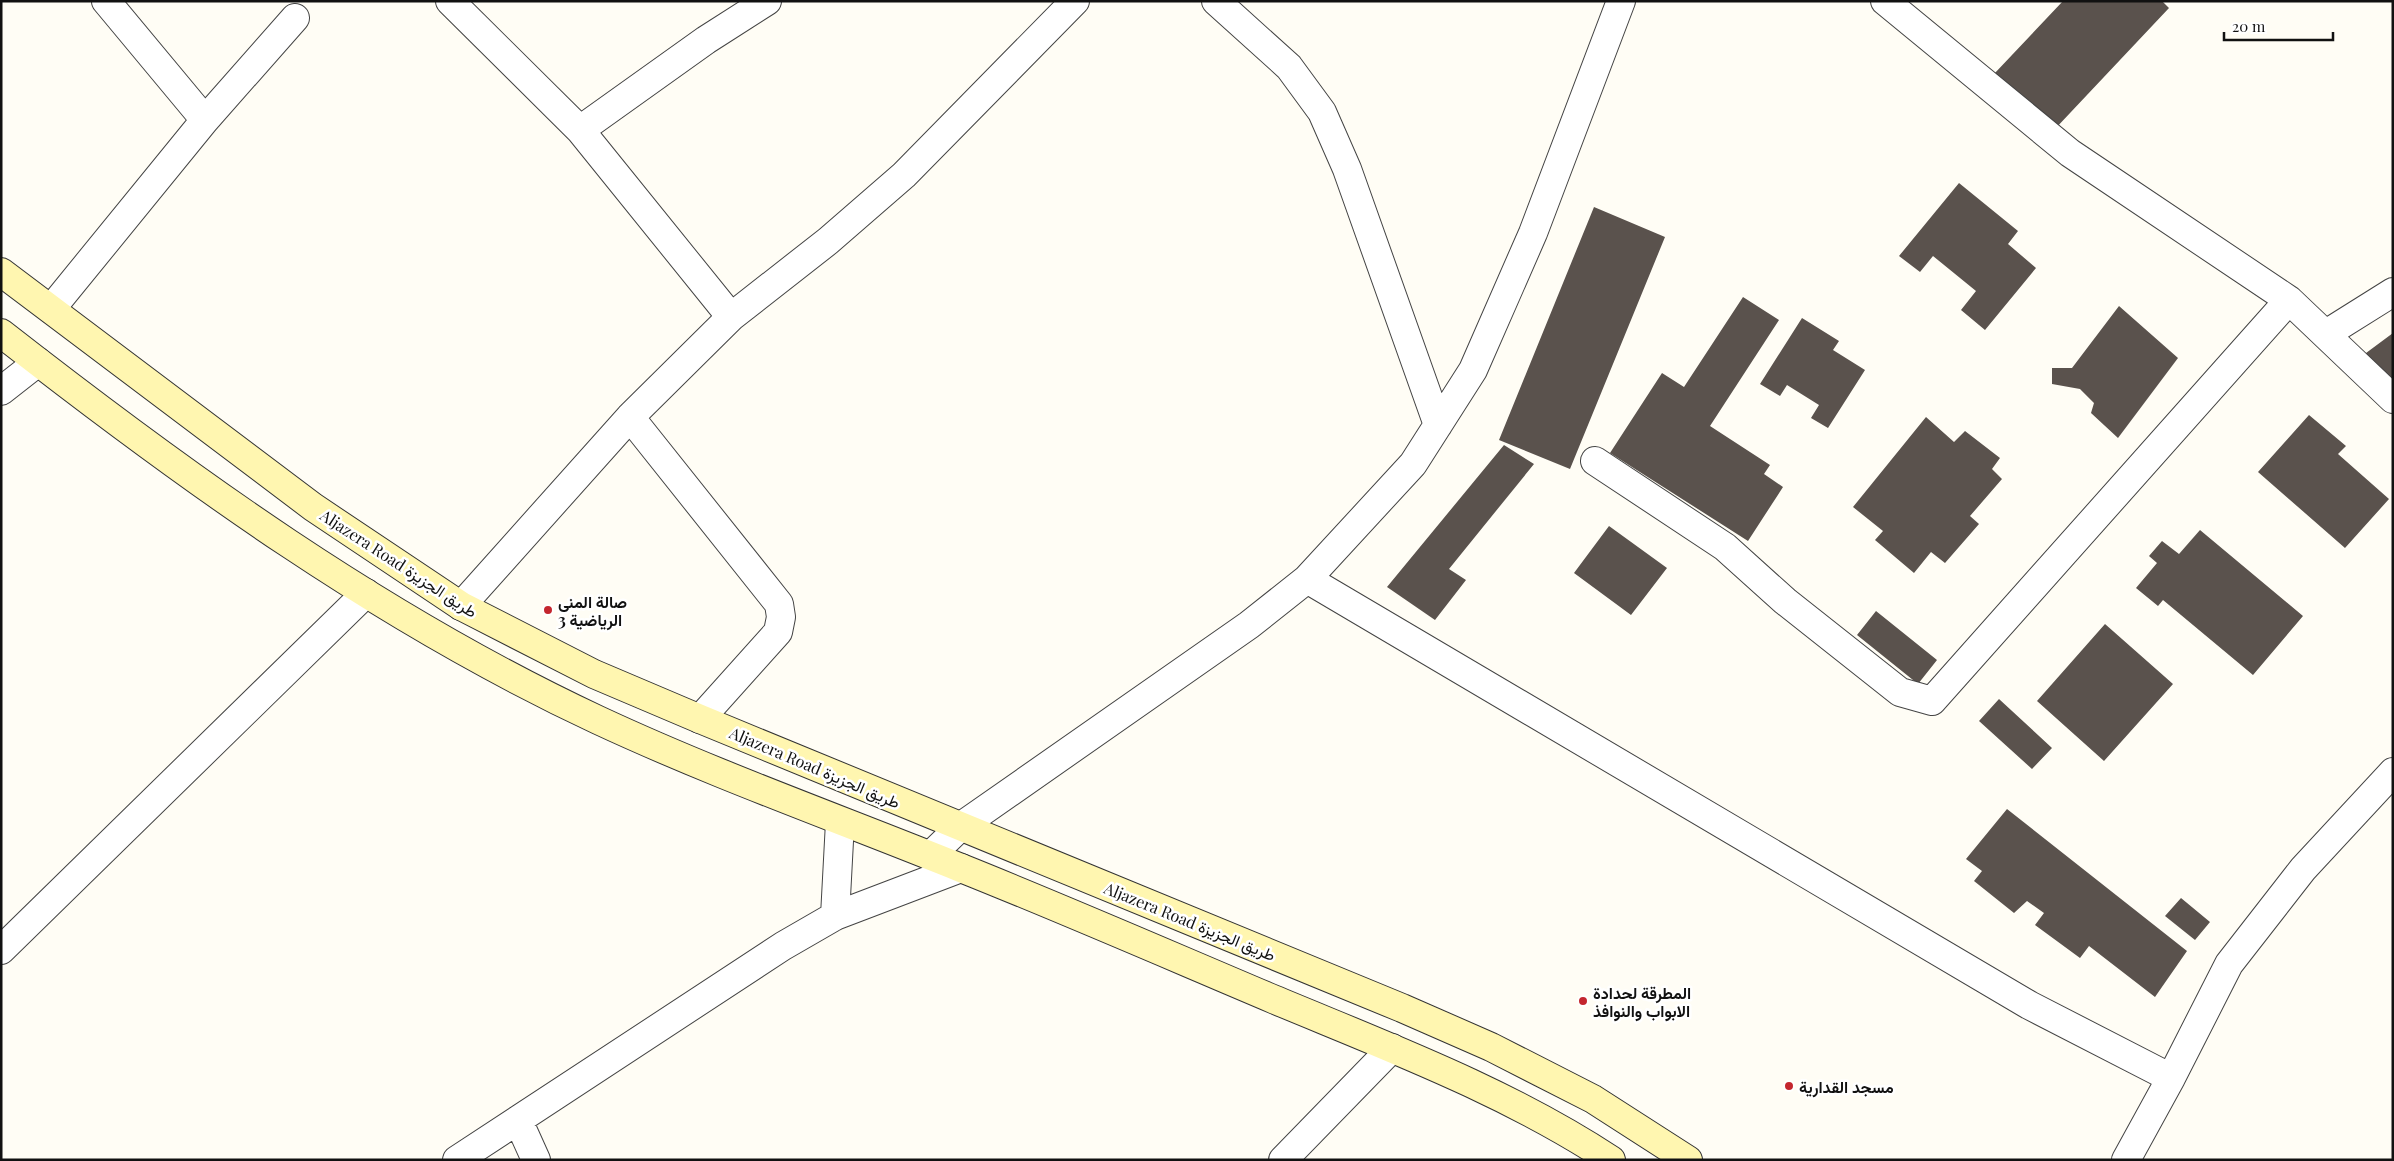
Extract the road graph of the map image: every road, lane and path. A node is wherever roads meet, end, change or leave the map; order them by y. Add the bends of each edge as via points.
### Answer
1 (106, 1) edge
2 (450, 1) edge
3 (767, 1) edge
4 (1075, 1) edge
5 (1216, 1) edge
6 (1621, 1) edge
7 (1885, 1) edge
8 (295, 18) dead end
9 (205, 120) junction
10 (580, 130) junction
11 (1, 272) edge
12 (2393, 292) edge
13 (2289, 300) junction
14 (51, 309) junction
15 (731, 317) junction
16 (1, 333) edge
17 (2326, 334) junction
18 (38, 362) junction
19 (1, 391) edge
20 (2393, 399) edge
21 (630, 417) junction
22 (1438, 425) junction
23 (1594, 461) dead end
24 (1307, 579) junction
25 (366, 593) junction
26 (461, 606) junction
27 (700, 719) junction
28 (2393, 772) edge
29 (840, 822) junction
30 (960, 828) junction
31 (930, 856) junction
32 (961, 868) junction
33 (835, 916) junction
34 (1, 950) edge
35 (1392, 1048) junction
36 (2171, 1078) junction
37 (518, 1120) junction
38 (457, 1160) edge
39 (536, 1160) edge
40 (1283, 1160) edge
41 (1611, 1160) edge
42 (1688, 1160) edge
43 (2126, 1160) edge

1 - 9 street
2 - 10 street
3 - 10 street via 706,40
4 - 15 street via 904,175 828,241
5 - 22 street via 1289,67 1322,112 1347,169
6 - 22 street via 1533,233 1473,370
7 - 13 street via 2070,154
8 - 9 street
9 - 14 street
10 - 15 street
11 - 14 main road, Aljazera Road طريق الجزيزة
12 - 17 street
13 - 17 street
13 - 23 street via 1932,701 1900,692 1785,601 1725,547
14 - 26 main road, Aljazera Road طريق الجزيزة via 313,507
15 - 21 street
16 - 18 main road
17 - 20 street
18 - 19 street
18 - 25 main road via 194,479
21 - 26 street
21 - 27 street via 779,604 778,632
22 - 24 street via 1412,464
24 - 30 street via 1249,625
24 - 36 street via 2029,1005
25 - 29 main road via 479,660 599,720
25 - 34 street
26 - 27 main road, Aljazera Road طريق الجزيزة via 594,674
27 - 30 main road, Aljazera Road طريق الجزيزة
28 - 36 street via 2303,870 2229,964
29 - 31 main road
29 - 33 street
30 - 31 street
30 - 42 main road, Aljazera Road طريق الجزيزة via 1491,1047 1593,1098
31 - 32 main road
32 - 33 street
32 - 35 main road
33 - 37 street via 783,946
35 - 40 street
35 - 41 main road via 1473,1084 1582,1141
36 - 43 street
37 - 38 street
37 - 39 street

